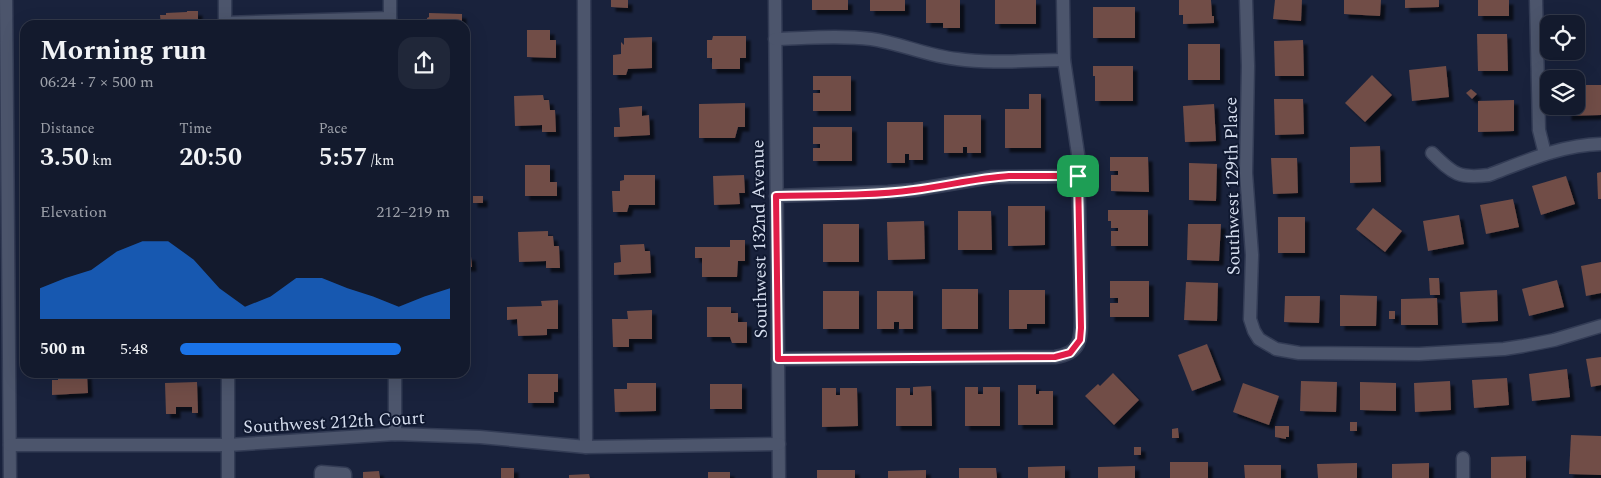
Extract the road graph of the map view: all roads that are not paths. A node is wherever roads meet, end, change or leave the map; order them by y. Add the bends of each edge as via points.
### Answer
1 (6, 0) edge
2 (225, 0) edge
3 (390, 0) edge
4 (584, 0) edge
5 (775, 0) edge
6 (1063, 0) edge
7 (1246, 0) edge
8 (1536, 0) edge
9 (225, 20) edge
10 (390, 20) edge
11 (775, 39) junction
12 (1064, 60) junction
13 (1601, 144) edge
14 (1432, 153) dead end
15 (1545, 154) junction
16 (1078, 176) junction
17 (776, 196) junction
18 (1601, 326) edge
19 (778, 359) junction
20 (228, 378) edge
21 (395, 378) edge
22 (396, 434) junction
23 (779, 444) junction
24 (10, 445) junction
25 (228, 445) junction
26 (586, 447) junction
27 (1463, 458) dead end
28 (10, 478) edge
29 (228, 478) edge
30 (320, 478) edge
31 (345, 478) edge
32 (779, 478) edge
33 (1463, 478) edge

1 - 24 street
2 - 9 street
3 - 10 street
4 - 26 street
5 - 11 street, Southwest 132nd Avenue
6 - 12 street
7 - 18 street, Southwest 129th Place via 1246,173 1252,255 1250,319 1259,339 1276,349 1292,353 1419,354 1524,346
8 - 15 street via 1539,130
11 - 12 street via 872,39 959,60
11 - 17 street, Southwest 132nd Avenue
12 - 16 street via 1077,141
13 - 15 street via 1571,146
14 - 15 street via 1454,173 1471,177 1489,175
16 - 17 street via 992,177 914,190
16 - 19 street via 1081,328 1080,340 1070,353 1055,357
17 - 19 street, Southwest 132nd Avenue
19 - 23 street, Southwest 132nd Avenue
20 - 25 street
21 - 22 street
22 - 25 street, Southwest 212th Court
22 - 26 street, Southwest 212th Court via 480,437
23 - 26 street, Southwest 212th Court
23 - 32 street, Southwest 132nd Avenue
24 - 25 street, Southwest 212th Court
24 - 28 street
25 - 29 street
27 - 33 street
30 - 31 street via 321,472 345,474

